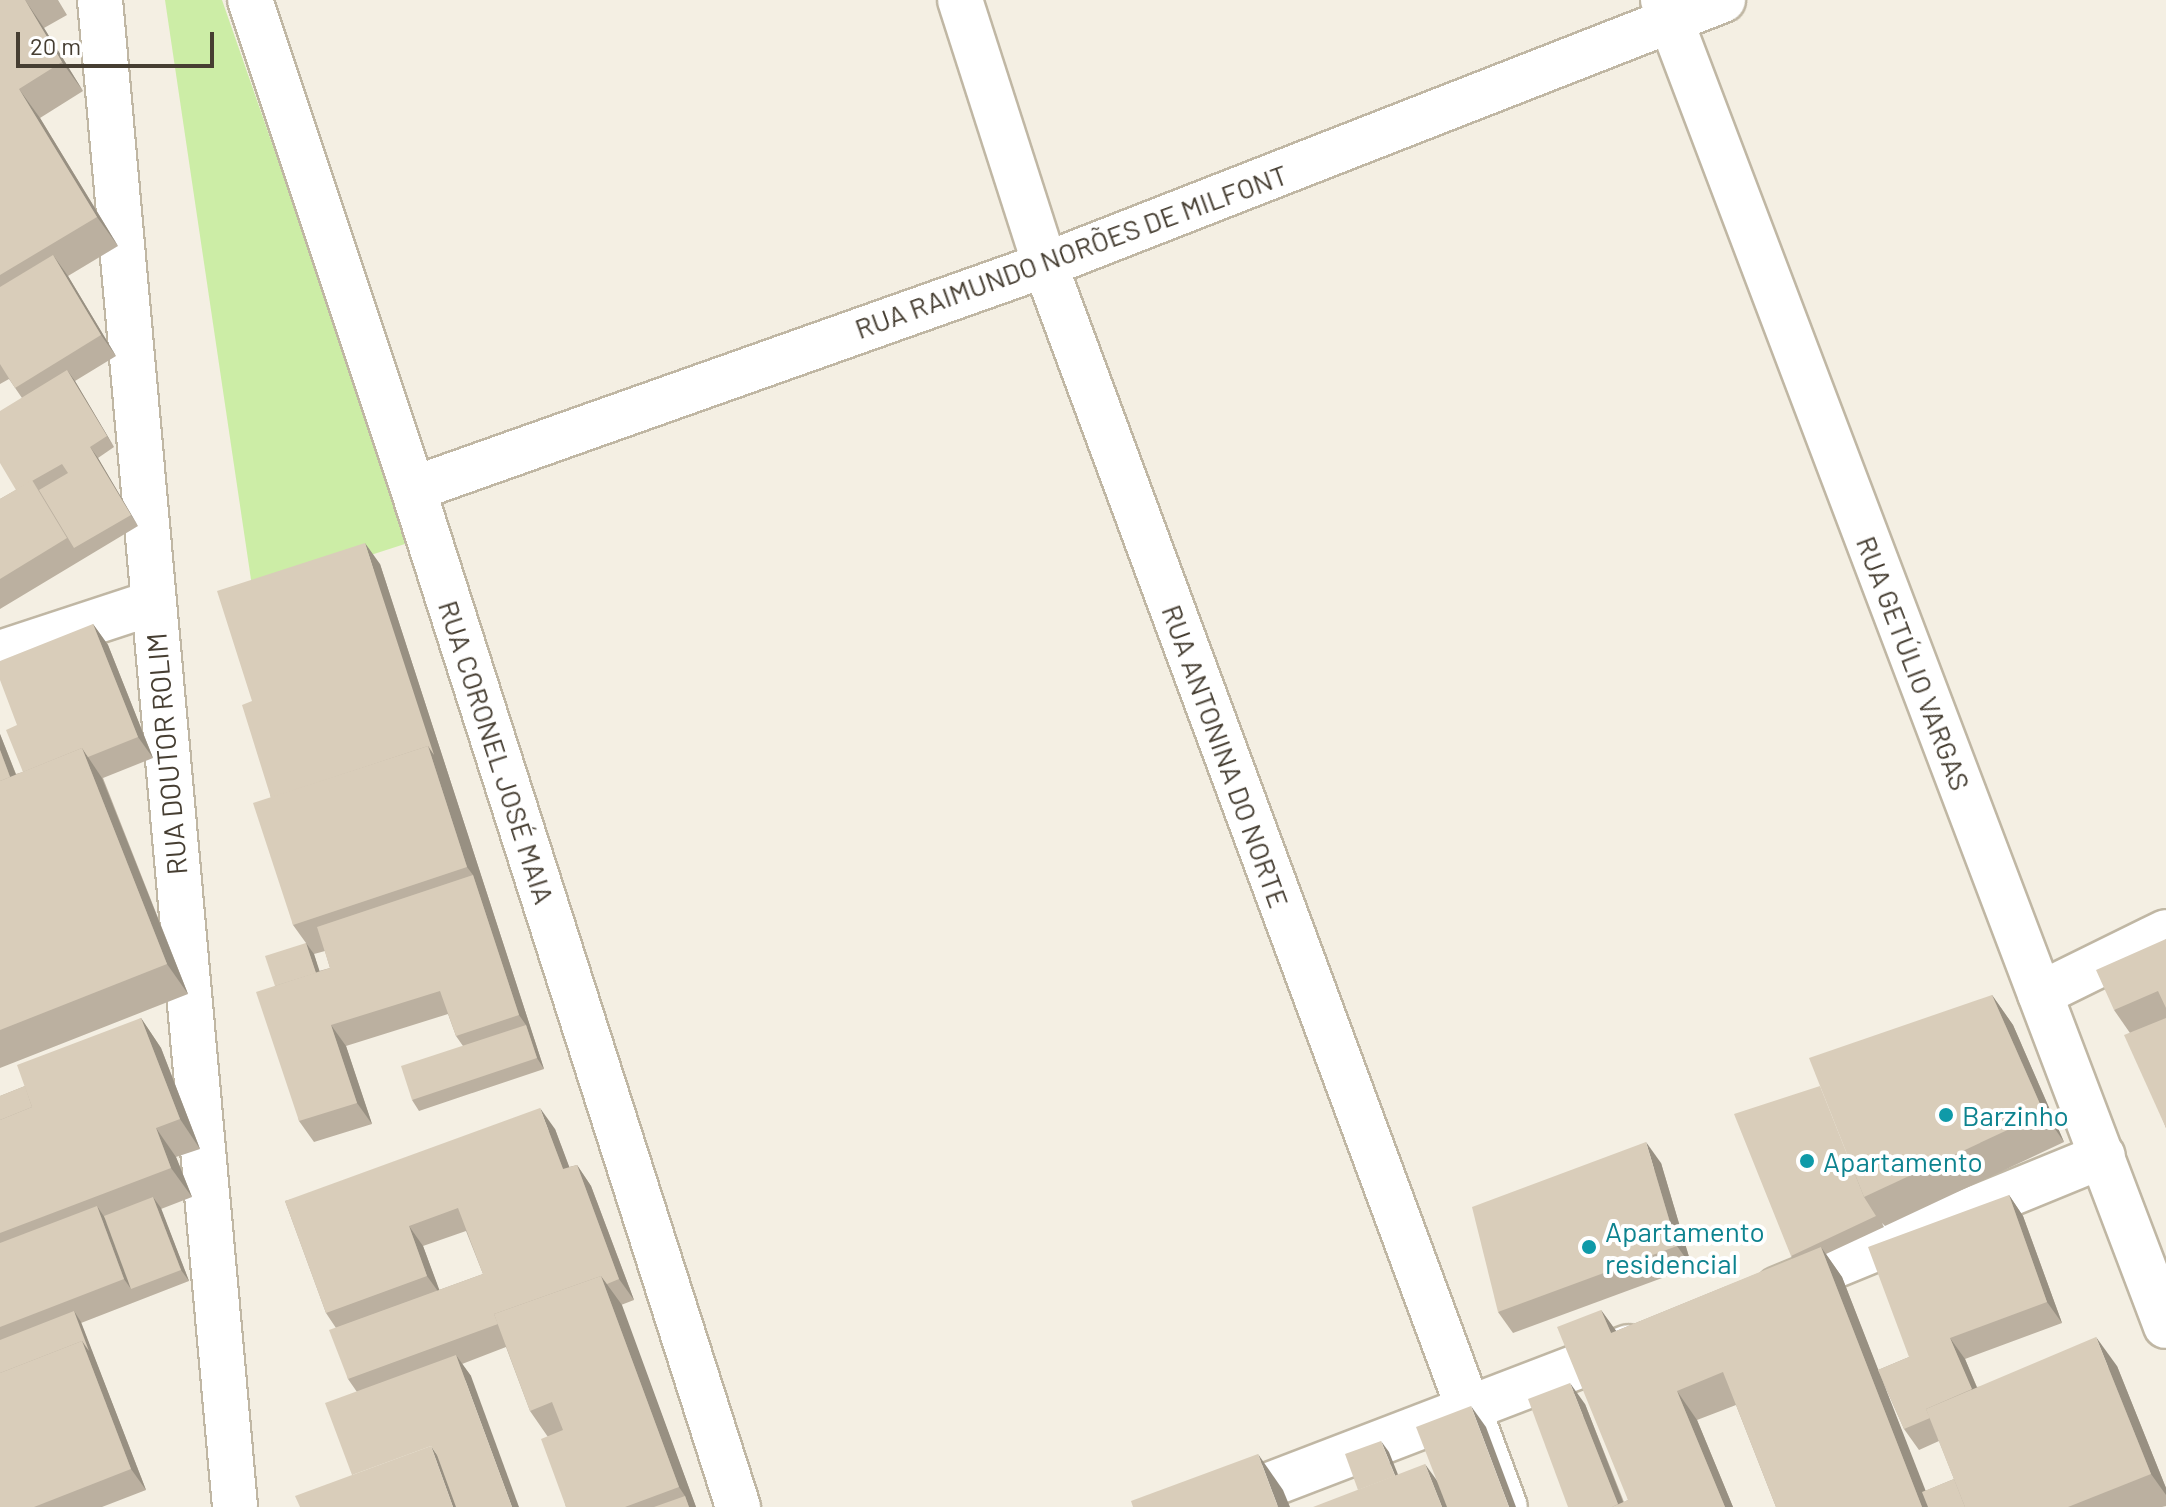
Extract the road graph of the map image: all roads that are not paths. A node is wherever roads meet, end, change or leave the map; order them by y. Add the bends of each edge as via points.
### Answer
1 (100, 0) edge
2 (250, 0) edge
3 (960, 0) edge
4 (1723, 0) edge
5 (1667, 12) edge
6 (1045, 265) junction
7 (413, 489) junction
8 (152, 603) junction
9 (0, 653) edge
10 (2166, 932) edge
11 (2040, 994) junction
12 (2103, 1156) junction
13 (1738, 1304) edge
14 (2166, 1326) edge
15 (1667, 1332) edge
16 (1467, 1409) junction
17 (235, 1507) edge
18 (738, 1507) edge
19 (1212, 1507) edge
20 (1505, 1507) edge

1 - 8 street, RUA DOUTOR ROLIM
2 - 7 street, RUA CORONEL JOSÉ MAIA
3 - 6 street, RUA ANTONINA DO NORTE
4 - 5 street, RUA RAIMUNDO NORÕES DE MILFONT
5 - 6 street, RUA RAIMUNDO NORÕES DE MILFONT
5 - 11 street, RUA GETÚLIO VARGAS
6 - 7 street, RUA RAIMUNDO NORÕES DE MILFONT
6 - 16 street, RUA ANTONINA DO NORTE
7 - 18 street, RUA CORONEL JOSÉ MAIA
8 - 9 street
8 - 17 street, RUA DOUTOR ROLIM
10 - 11 street
11 - 12 street, RUA GETÚLIO VARGAS
12 - 13 street
12 - 14 street, RUA GETÚLIO VARGAS
15 - 16 street
16 - 19 street
16 - 20 street, RUA ANTONINA DO NORTE

